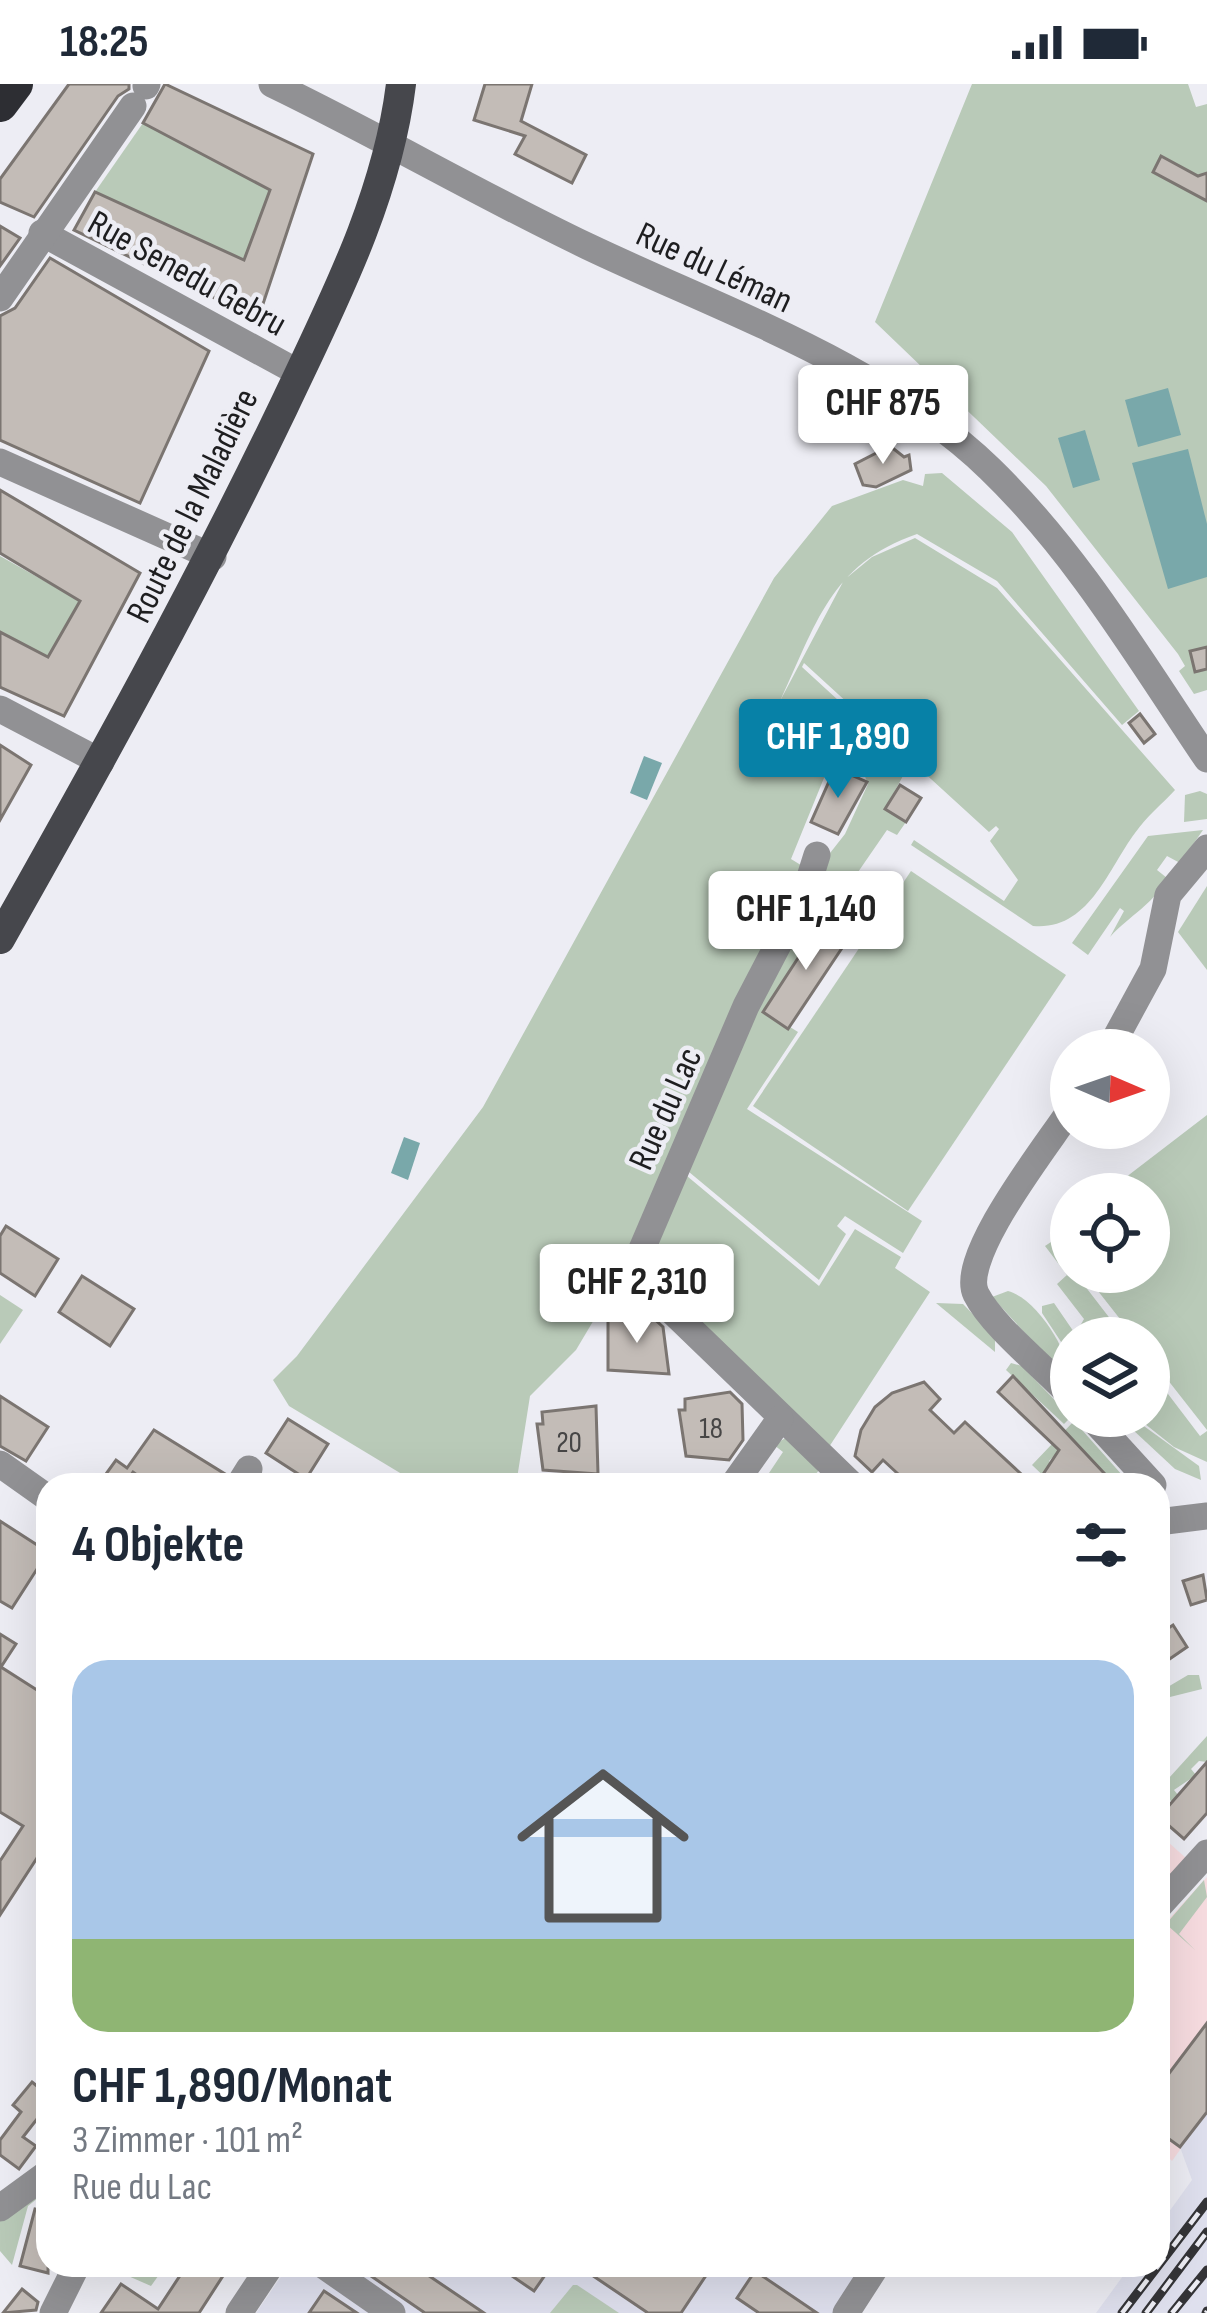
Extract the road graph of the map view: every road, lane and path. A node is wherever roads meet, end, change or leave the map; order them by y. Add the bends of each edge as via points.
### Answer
1 (15, 84) edge
2 (272, 84) edge
3 (400, 84) edge
4 (142, 92) edge
5 (0, 104) edge
6 (393, 150) junction
7 (42, 233) junction
8 (0, 298) edge
9 (299, 373) junction
10 (0, 462) edge
11 (213, 557) junction
12 (0, 709) edge
13 (1207, 759) edge
14 (101, 762) junction
15 (1207, 848) edge
16 (817, 855) dead end
17 (0, 939) edge
18 (1120, 1029) edge
19 (1050, 1141) edge
20 (1050, 1373) edge
21 (780, 1418) junction
22 (1109, 1437) edge
23 (0, 1464) edge
24 (742, 1473) edge
25 (839, 1473) edge
26 (1142, 1473) edge
27 (36, 1490) edge
28 (1207, 1516) edge
29 (1170, 1521) edge
30 (1207, 1853) edge
31 (1170, 1894) edge
32 (36, 2182) edge
33 (0, 2208) edge
34 (71, 2277) edge
35 (263, 2277) edge
36 (340, 2277) edge
37 (869, 2277) edge
38 (52, 2313) edge
39 (239, 2313) edge
40 (392, 2313) edge
41 (845, 2313) edge

1 - 5 highway
2 - 6 street, Rue du Léman
3 - 6 main road, Route de la Maladière
4 - 7 street
6 - 9 main road, Route de la Maladière
6 - 13 street, Rue du Léman via 747,317 937,426 988,466 1056,541
7 - 8 street
7 - 9 street, Rue Senedu Gebru
9 - 11 main road, Route de la Maladière
10 - 11 street
11 - 14 main road, Route de la Maladière
12 - 14 street
14 - 17 main road, Route de la Maladière
15 - 18 street via 1168,895 1153,969
16 - 21 street, Rue du Lac via 636,1263 646,1286
19 - 20 street via 980,1249 975,1292
21 - 24 street
21 - 25 street, Rue du Lac
22 - 26 street
23 - 27 street
28 - 29 street
30 - 31 street
32 - 33 street
34 - 38 street
35 - 39 street
36 - 40 street
37 - 41 street

